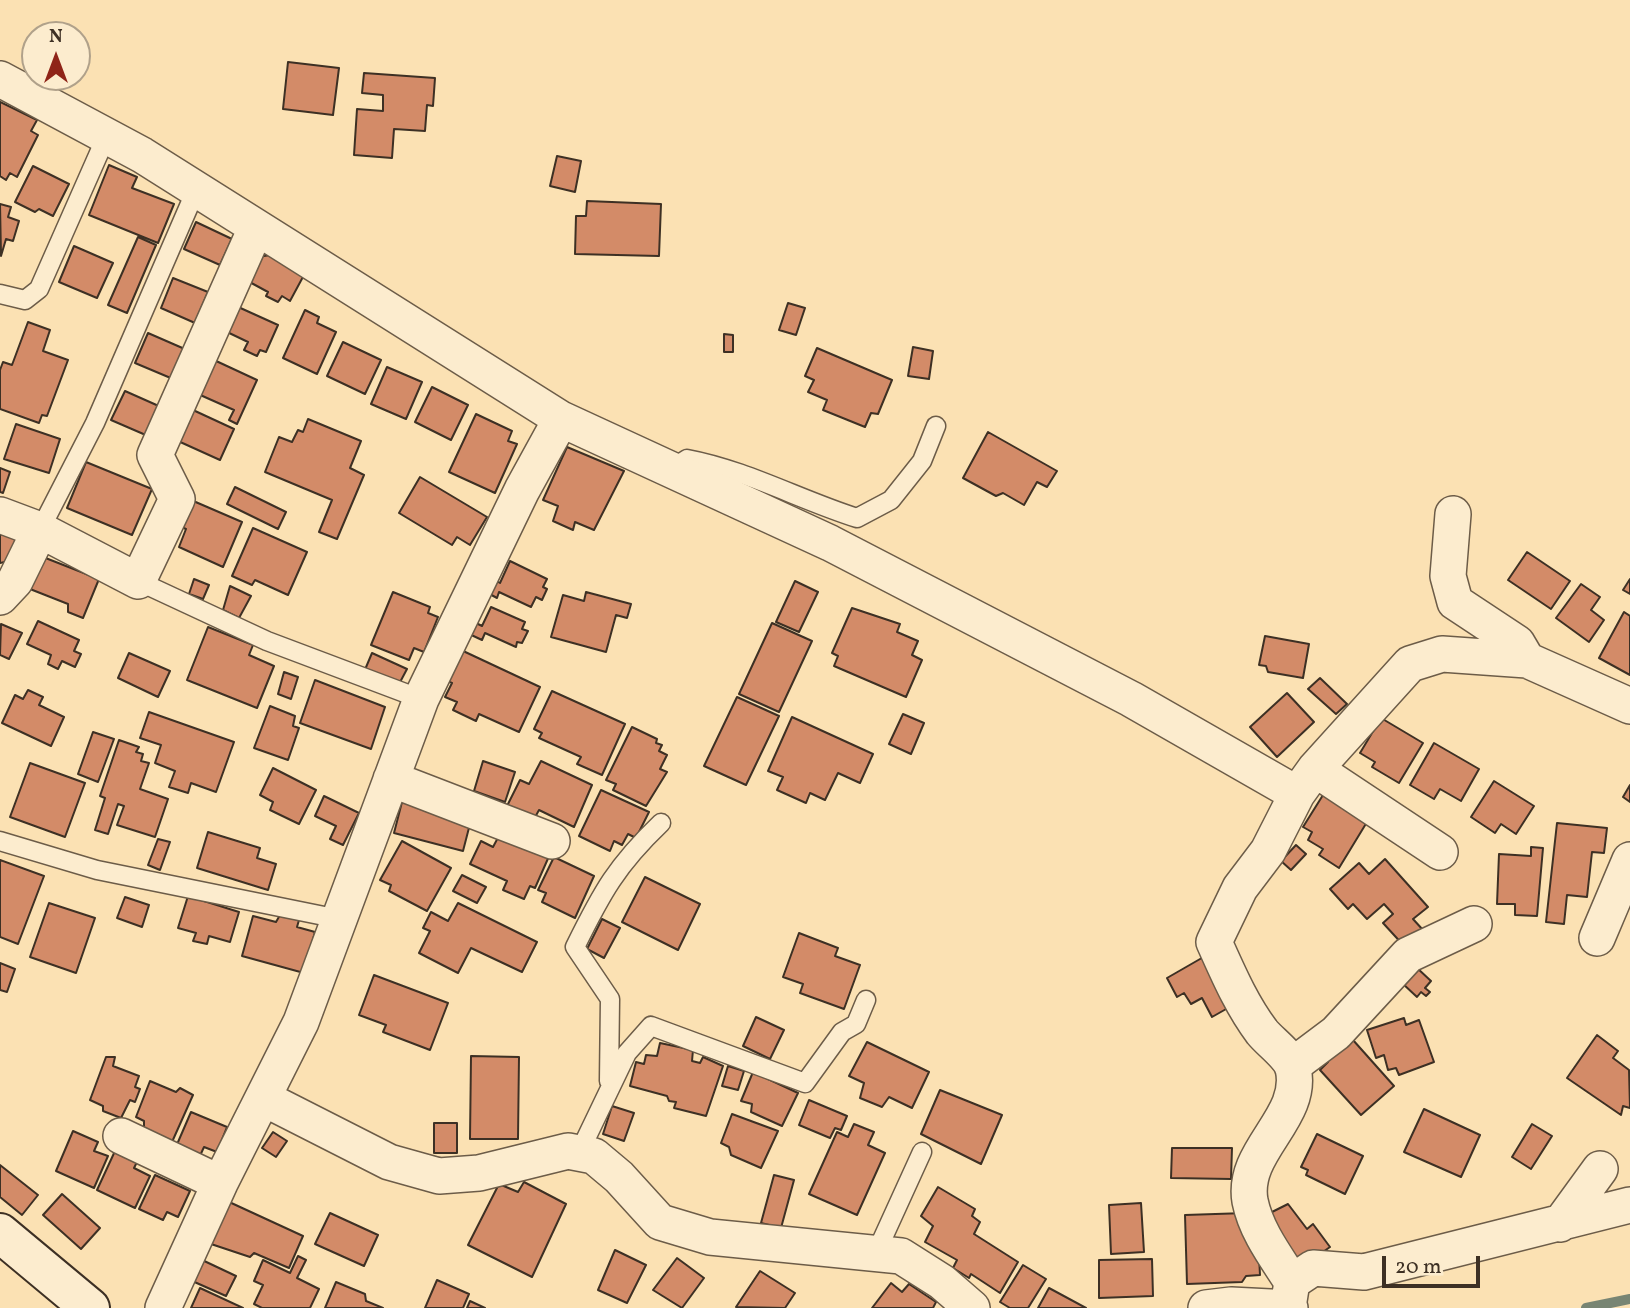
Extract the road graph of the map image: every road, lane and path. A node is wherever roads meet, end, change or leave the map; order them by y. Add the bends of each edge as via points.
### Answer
1 (0, 79) edge
2 (107, 135) junction
3 (196, 190) junction
4 (256, 228) junction
5 (0, 294) edge
6 (561, 419) junction
7 (936, 426) dead end
8 (670, 470) junction
9 (1453, 514) dead end
10 (0, 515) edge
11 (40, 530) junction
12 (138, 581) junction
13 (0, 597) edge
14 (1527, 660) junction
15 (421, 699) junction
16 (1630, 706) edge
17 (391, 779) junction
18 (1306, 781) junction
19 (661, 823) dead end
20 (0, 841) edge
21 (551, 841) dead end
22 (1440, 852) dead end
23 (1630, 860) edge
24 (339, 919) junction
25 (1474, 924) dead end
26 (1597, 938) dead end
27 (866, 1000) dead end
28 (1292, 1066) junction
29 (610, 1085) junction
30 (265, 1099) junction
31 (121, 1136) dead end
32 (922, 1152) dead end
33 (579, 1153) junction
34 (1600, 1169) dead end
35 (219, 1184) junction
36 (1630, 1205) edge
37 (1560, 1224) junction
38 (0, 1233) edge
39 (876, 1253) junction
40 (1290, 1299) edge
41 (90, 1308) edge
42 (163, 1308) edge
43 (972, 1308) edge
44 (1206, 1308) edge

1 - 2 street
2 - 3 street
2 - 5 lane via 38,289 25,300
3 - 4 street
3 - 11 lane via 95,423
4 - 6 street
4 - 12 street via 155,455 177,499
6 - 8 street
6 - 15 street
7 - 8 lane via 922,461 891,500 857,518 719,465 687,459
8 - 18 street via 830,543 1131,699
9 - 14 street via 1448,576 1455,602 1517,643
10 - 11 street
11 - 12 street
11 - 13 street via 15,581
12 - 15 lane via 267,641
14 - 16 street
14 - 18 street via 1441,654 1410,664
15 - 17 street
17 - 21 street
17 - 24 street
18 - 22 street
18 - 28 street via 1268,851 1240,888 1214,942 1243,1002
19 - 29 lane via 626,857 602,892 575,947 610,999
20 - 24 lane via 97,870
23 - 26 street
24 - 30 street
25 - 28 street via 1408,955 1336,1033
27 - 29 lane via 856,1024 842,1032 805,1083 650,1026 626,1053
28 - 40 street via 1294,1086 1288,1108 1264,1144 1251,1175 1250,1200
29 - 33 lane
30 - 33 street via 389,1162 439,1176 479,1172 568,1151
30 - 35 street
31 - 35 street
32 - 39 lane
33 - 39 street via 594,1156 619,1177 660,1222 710,1237
34 - 37 street
35 - 42 street
36 - 37 street
37 - 40 street via 1364,1272 1313,1268
38 - 41 main road
39 - 43 street via 901,1256
40 - 44 street

